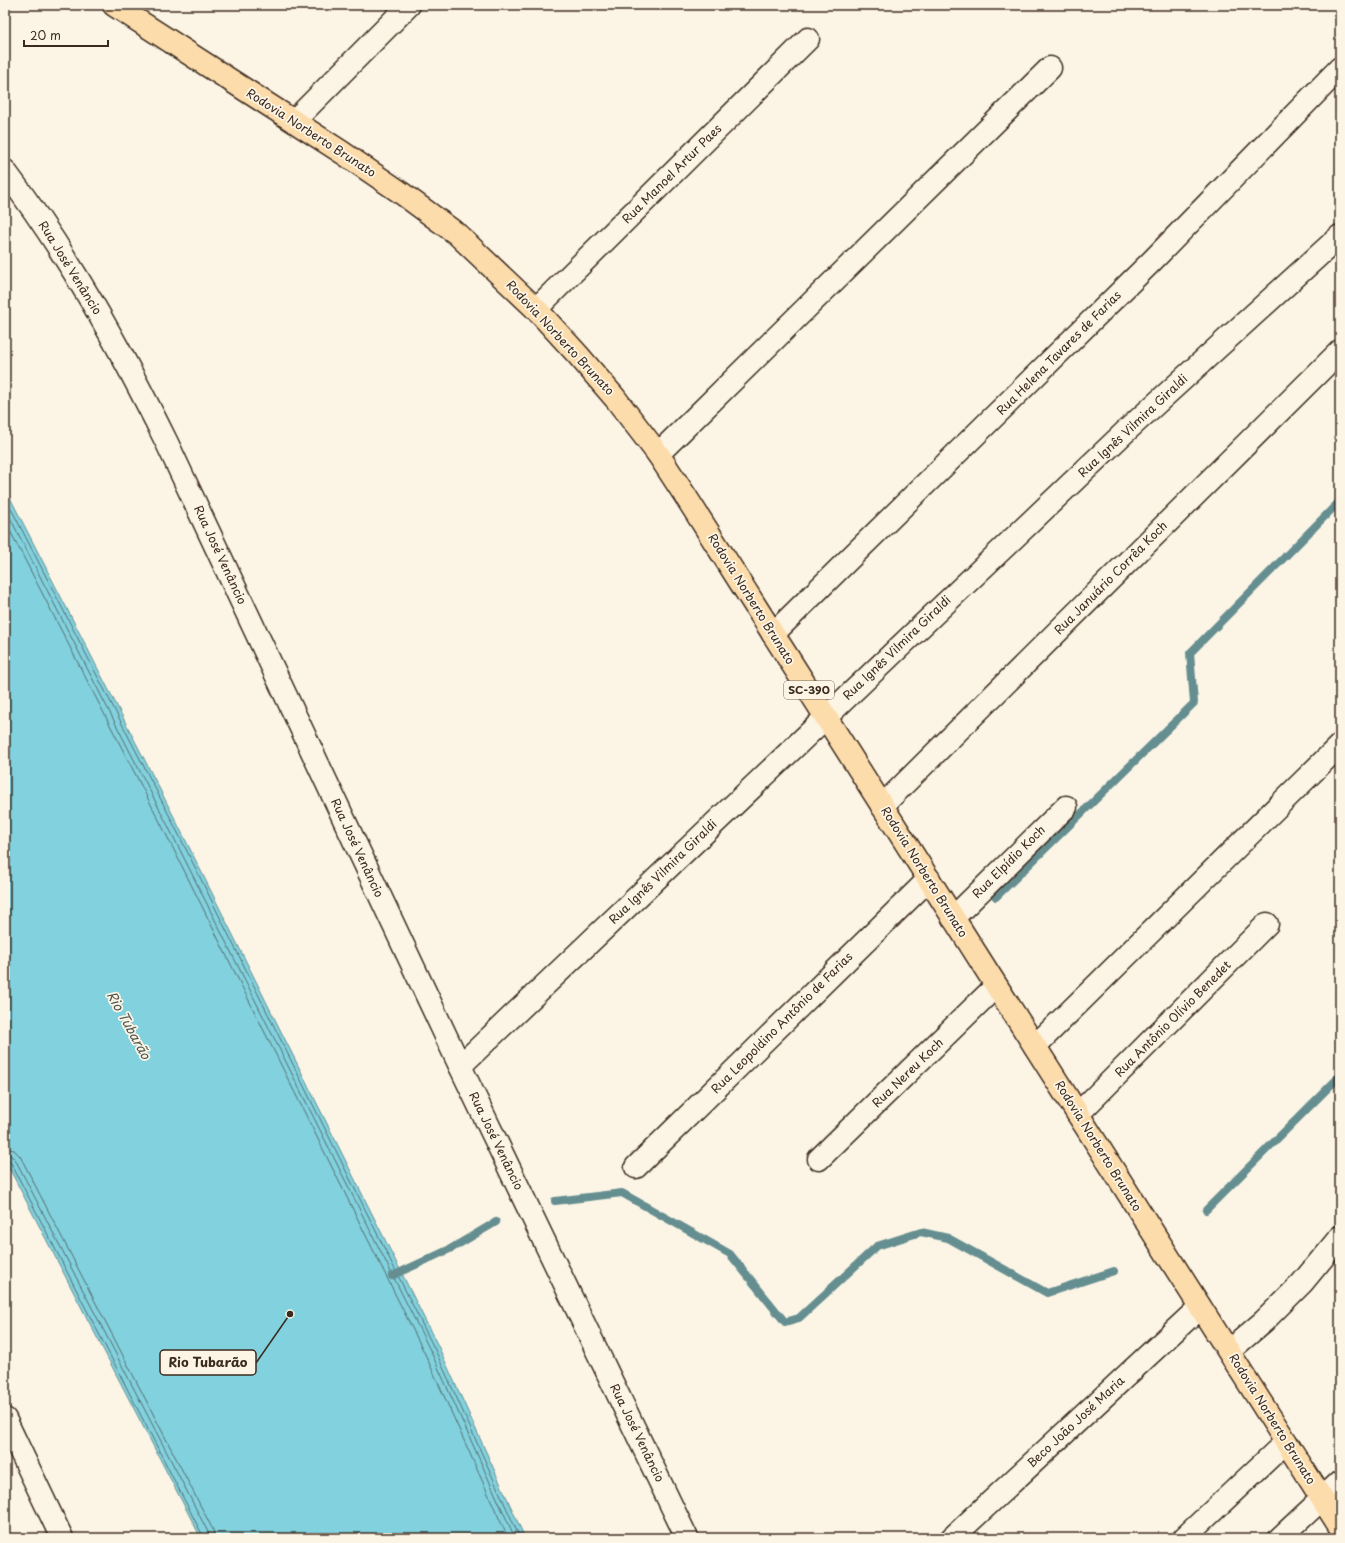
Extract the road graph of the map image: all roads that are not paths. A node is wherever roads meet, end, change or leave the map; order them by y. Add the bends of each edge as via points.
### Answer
1 (114, 5) edge
2 (409, 5) edge
3 (808, 39) dead end
4 (1050, 68) dead end
5 (1340, 68) edge
6 (294, 120) junction
7 (5, 171) edge
8 (1340, 236) edge
9 (536, 308) junction
10 (1340, 351) edge
11 (658, 454) junction
12 (773, 634) junction
13 (825, 716) junction
14 (1340, 745) edge
15 (882, 806) junction
16 (1066, 807) dead end
17 (929, 879) junction
18 (953, 918) junction
19 (1267, 924) dead end
20 (996, 986) junction
21 (1035, 1046) junction
22 (460, 1066) junction
23 (1078, 1114) junction
24 (819, 1159) dead end
25 (636, 1167) dead end
26 (1340, 1237) edge
27 (1200, 1307) junction
28 (1229, 1351) junction
29 (5, 1419) edge
30 (1286, 1442) junction
31 (1340, 1482) edge
32 (1322, 1499) junction
33 (1340, 1527) edge
34 (62, 1538) edge
35 (687, 1538) edge
36 (952, 1538) edge
37 (1184, 1538) edge
38 (1280, 1538) edge

1 - 6 main road, Rodovia Norberto Brunato / SC-390
2 - 6 street
3 - 9 street, Rua Manoel Artur Paes
4 - 11 street
5 - 12 street, Rua Helena Tavares de Farias via 1152,261
6 - 9 main road, Rodovia Norberto Brunato / SC-390 via 457,234
7 - 22 street, Rua José Venâncio via 58,246 132,372
8 - 13 street, Rua Ignês Vilmira Giraldi via 1167,393
9 - 11 main road, Rodovia Norberto Brunato / SC-390 via 615,398
10 - 15 street, Rua Januário Corrêa Koch
11 - 12 main road, Rodovia Norberto Brunato / SC-390
12 - 13 main road, Rodovia Norberto Brunato / SC-390
13 - 15 main road, Rodovia Norberto Brunato / SC-390
13 - 22 street, Rua Ignês Vilmira Giraldi
14 - 21 street
15 - 17 main road, Rodovia Norberto Brunato / SC-390
16 - 18 street, Rua Elpídio Koch
17 - 18 main road, Rodovia Norberto Brunato / SC-390
17 - 25 street, Rua Leopoldino Antônio de Farias
18 - 20 main road, Rodovia Norberto Brunato / SC-390
19 - 23 street, Rua Antônio Olívio Benedet
20 - 21 main road, Rodovia Norberto Brunato / SC-390
20 - 24 street, Rua Nereu Koch
21 - 23 main road, Rodovia Norberto Brunato / SC-390
22 - 35 street, Rua José Venâncio
23 - 27 main road, Rodovia Norberto Brunato / SC-390
26 - 28 street via 1302,1283
27 - 28 main road, Rodovia Norberto Brunato / SC-390
27 - 36 street, Beco João José Maria
28 - 30 main road, Rodovia Norberto Brunato / SC-390
29 - 34 street
30 - 32 main road, Rodovia Norberto Brunato / SC-390
30 - 37 street
31 - 32 street
32 - 33 main road, Rodovia Norberto Brunato / SC-390
32 - 38 street

